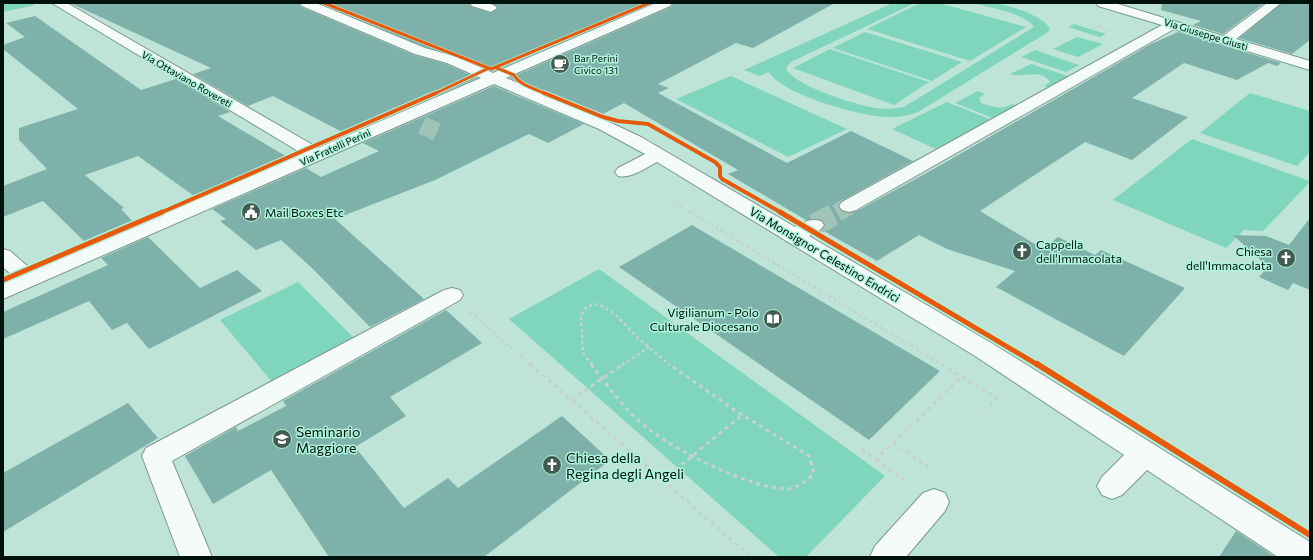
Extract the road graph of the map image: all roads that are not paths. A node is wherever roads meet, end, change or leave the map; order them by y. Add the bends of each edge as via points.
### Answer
1 (58, 3) edge
2 (306, 3) edge
3 (476, 3) edge
4 (666, 3) edge
5 (1102, 3) edge
6 (1275, 3) edge
7 (491, 8) dead end
8 (1173, 24) junction
9 (1226, 40) junction
10 (1310, 66) edge
11 (494, 78) junction
12 (658, 154) junction
13 (317, 155) junction
14 (624, 172) dead end
15 (849, 206) tunnel mouth
16 (814, 225) tunnel mouth
17 (794, 236) junction
18 (3, 256) edge
19 (30, 280) junction
20 (3, 292) edge
21 (458, 301) road end
22 (1145, 453) junction
23 (1112, 486) dead end
24 (924, 495) road end
25 (196, 557) edge
26 (886, 557) edge
27 (1305, 557) edge

1 - 13 street, Via Ottaviano Rovereti
2 - 11 street, Via Monsignor Celestino Endrici via 420,51 452,60
3 - 7 street
4 - 11 street, Via Fratelli Perini
5 - 8 street, Via Giuseppe Giusti
6 - 9 street
8 - 9 street, Via Giuseppe Giusti
8 - 15 street
9 - 10 street, Via Giuseppe Giusti
11 - 12 street, Via Monsignor Celestino Endrici via 605,126
11 - 13 street, Via Fratelli Perini via 414,120
12 - 14 street
12 - 17 street, Via Monsignor Celestino Endrici
13 - 19 street, Via Fratelli Perini
16 - 17 street
17 - 22 street, Via Monsignor Celestino Endrici via 984,350
18 - 19 street
19 - 20 street, Via Fratelli Perini
21 - 25 street via 156,456
22 - 23 street
22 - 27 street, Via Monsignor Celestino Endrici
24 - 26 street

